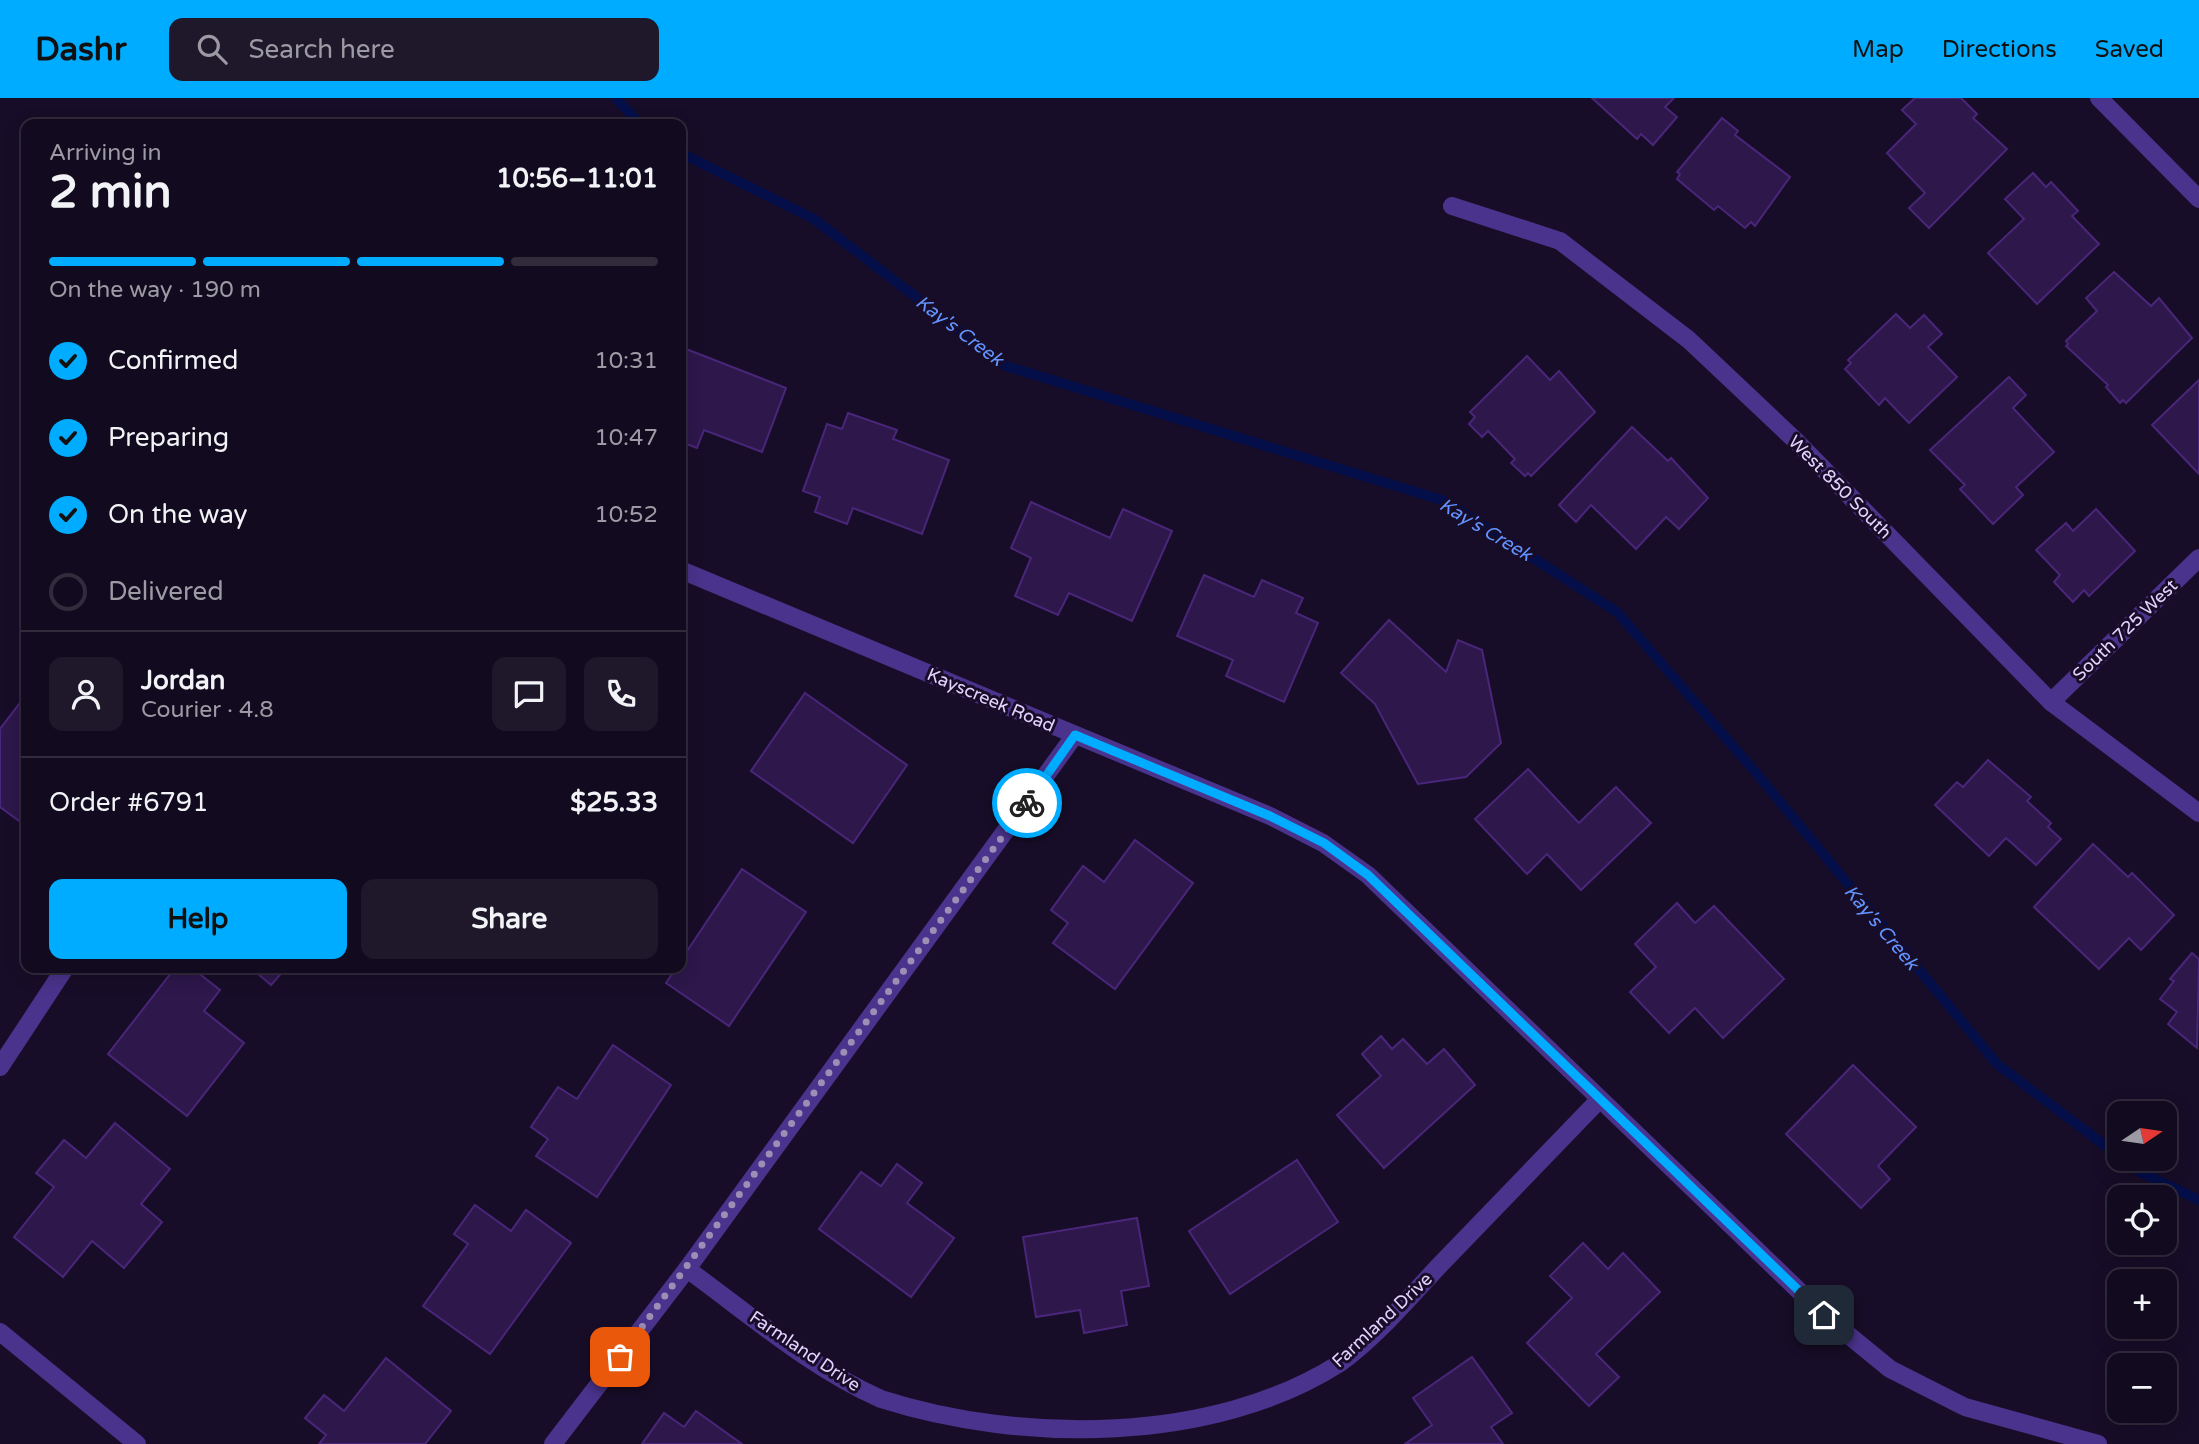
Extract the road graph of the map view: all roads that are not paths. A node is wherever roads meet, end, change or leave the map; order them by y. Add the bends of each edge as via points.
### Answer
1 (2099, 98) edge
2 (2199, 199) edge
3 (1452, 206) dead end
4 (2199, 558) edge
5 (686, 572) edge
6 (2051, 702) junction
7 (1075, 735) junction
8 (2199, 813) edge
9 (62, 973) edge
10 (0, 1067) edge
11 (1600, 1099) junction
12 (687, 1269) junction
13 (0, 1332) edge
14 (2086, 1443) edge
15 (137, 1444) edge
16 (553, 1444) edge

1 - 2 street
3 - 6 street, West 850 South via 1560,241 1689,340 1796,441
4 - 6 street, South 725 West
5 - 7 street, Kayscreek Road
6 - 8 street, West 850 South
7 - 11 street, Kayscreek Road via 1324,843 1368,875
7 - 12 street
9 - 10 street
11 - 12 street, Farmland Drive via 1341,1363 1290,1393 1224,1419 1155,1434 1068,1440 1006,1435 940,1421 882,1400 831,1373
11 - 14 street, Kayscreek Road via 1824,1315 1890,1370 1965,1407
12 - 16 street
13 - 15 street

